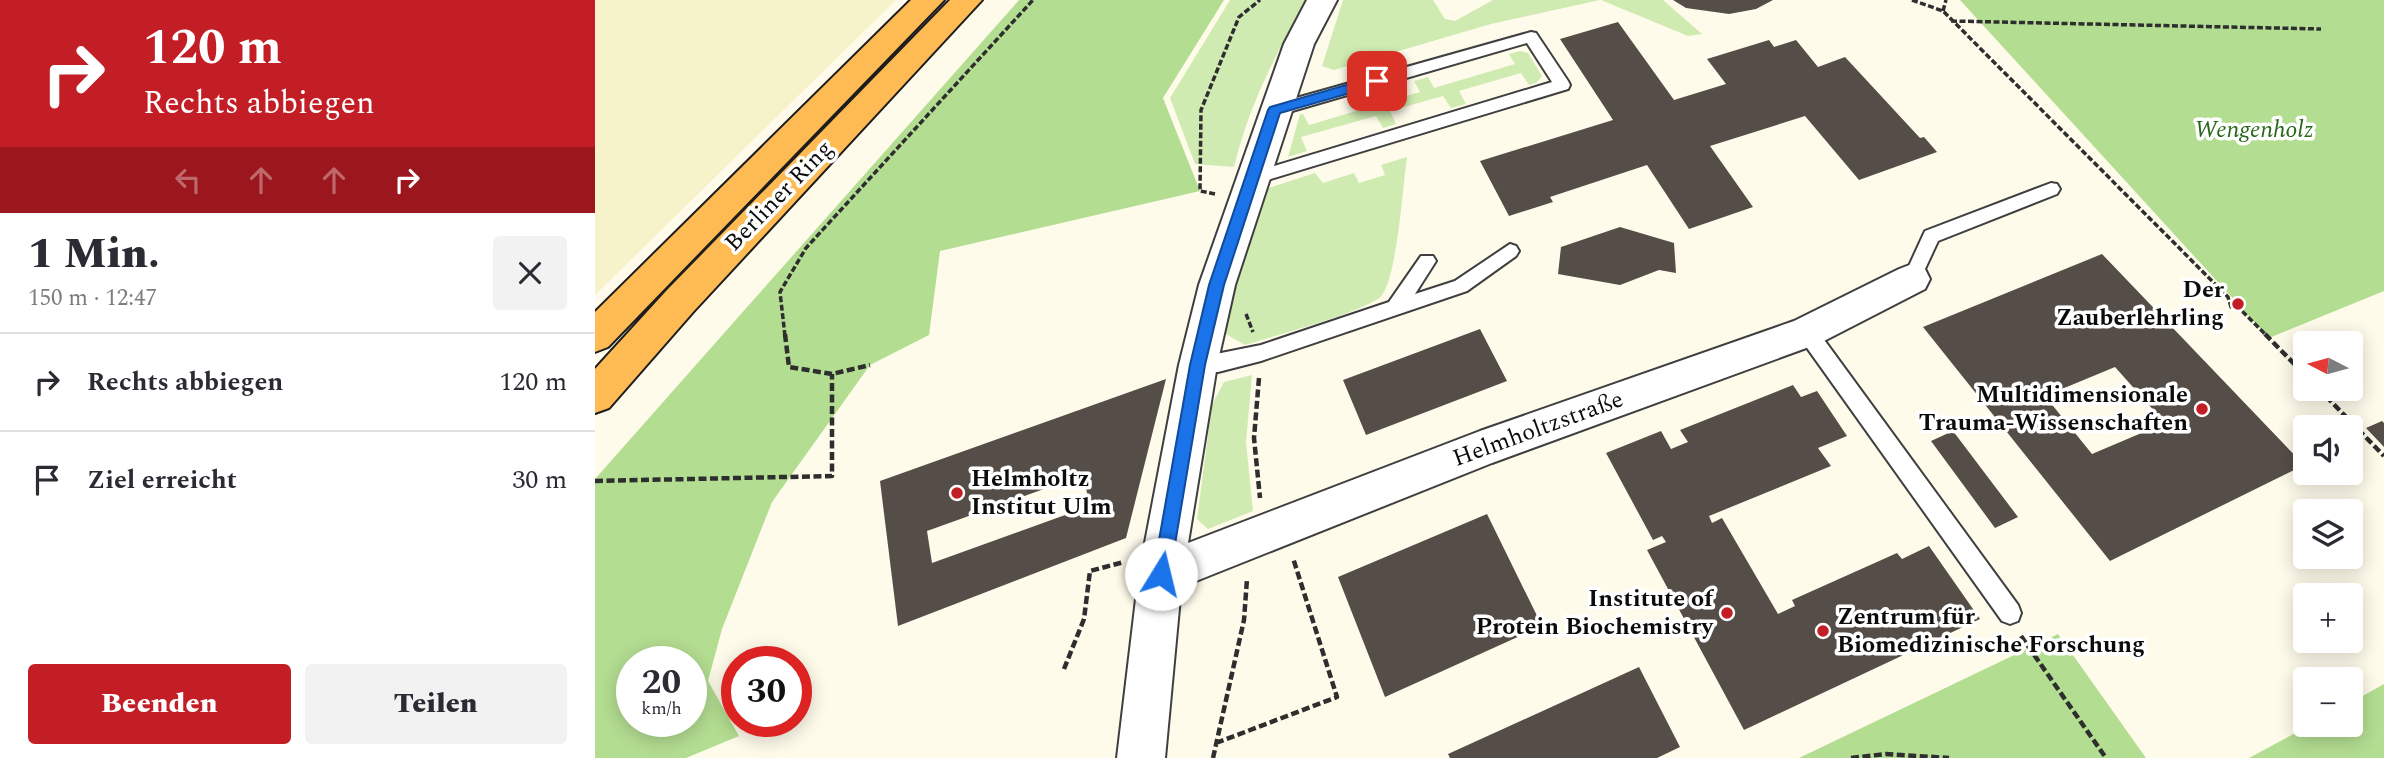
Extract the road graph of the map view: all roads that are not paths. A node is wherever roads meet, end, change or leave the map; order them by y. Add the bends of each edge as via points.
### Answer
1 (929, 0) edge
2 (967, 0) edge
3 (1322, 0) edge
4 (1275, 110) junction
5 (1251, 179) junction
6 (2051, 189) dead end
7 (1510, 251) dead end
8 (1427, 261) dead end
9 (1912, 279) joint
10 (1395, 309) junction
11 (1807, 332) junction
12 (595, 335) edge
13 (1198, 365) junction
14 (595, 396) edge
15 (1163, 562) junction
16 (2014, 622) road end
17 (1142, 758) edge

1 - 12 highway, Berliner Ring
2 - 14 highway, Berliner Ring
3 - 4 street via 1299,44
4 - 5 street
4 - 5 lane via 1531,37 1562,85
5 - 13 street via 1217,285
6 - 9 lane via 1931,236
7 - 10 lane via 1461,286
8 - 10 lane
9 - 11 street, Helmholtzstraße
10 - 13 lane via 1261,353
11 - 15 street, Helmholtzstraße via 1480,449 1269,533
11 - 16 lane
13 - 15 street
15 - 17 street

